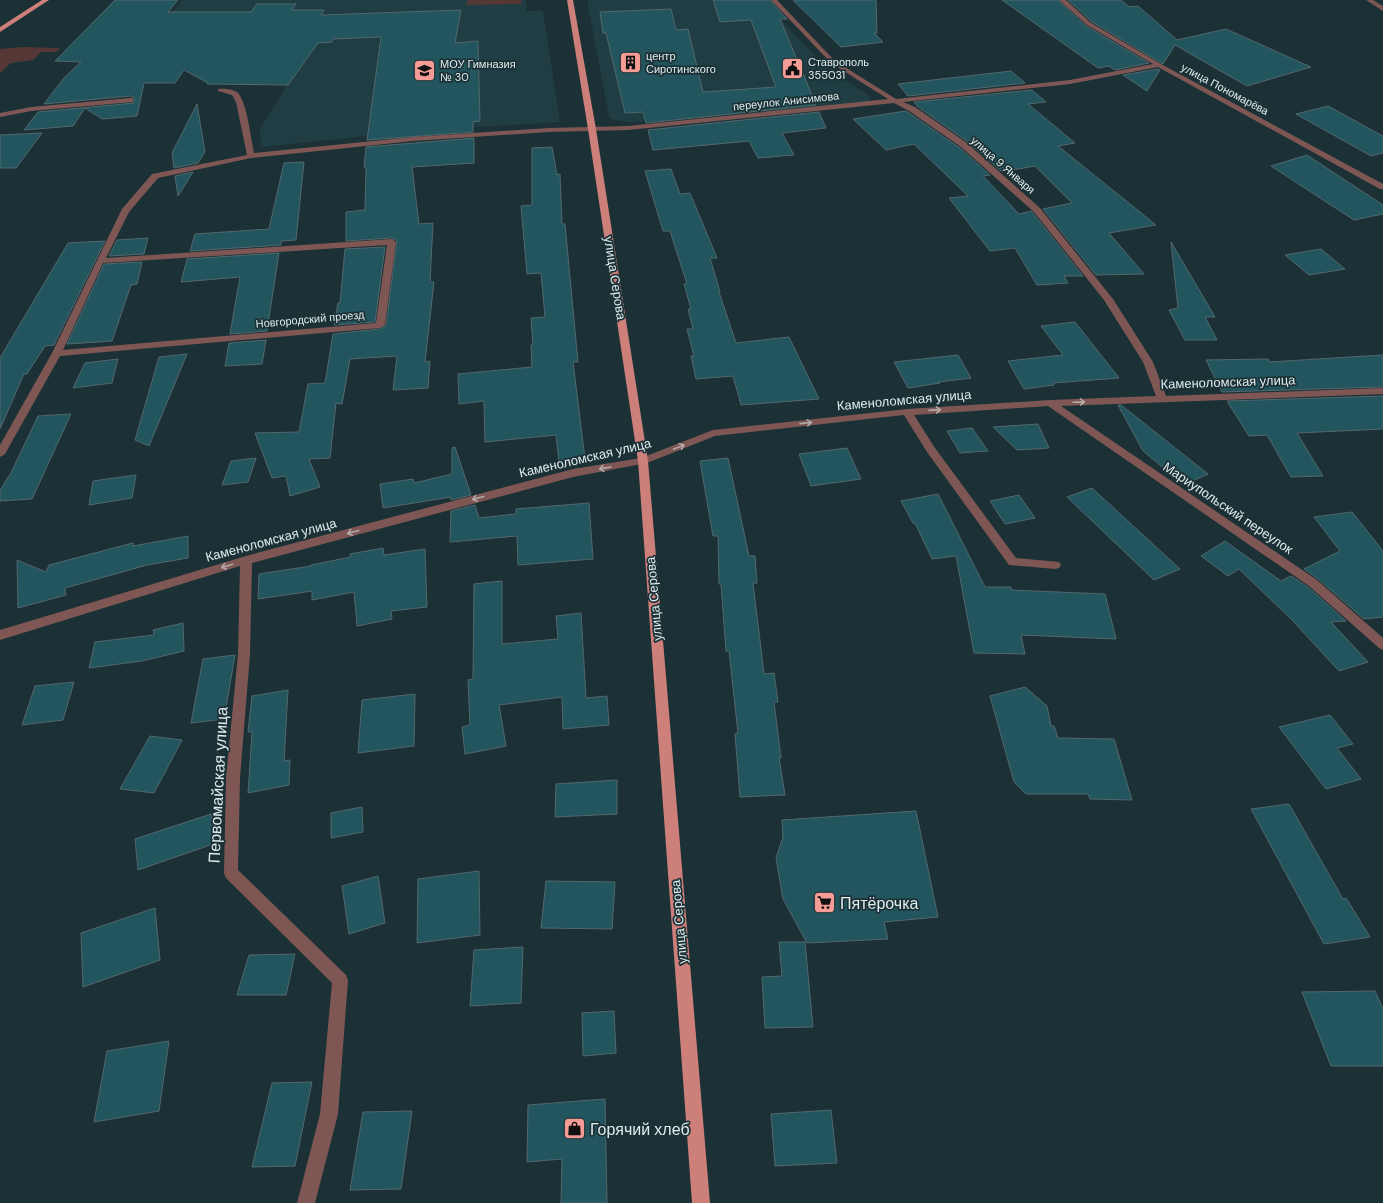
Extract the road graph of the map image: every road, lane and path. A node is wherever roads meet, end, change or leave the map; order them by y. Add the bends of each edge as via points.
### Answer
1 (46, 0) edge
2 (570, 0) edge
3 (774, 0) edge
4 (1062, 0) edge
5 (1369, 0) edge
6 (1383, 9) edge
7 (0, 30) edge
8 (1159, 66) junction
9 (220, 90) dead end
10 (130, 100) dead end
11 (895, 101) junction
12 (0, 116) edge
13 (592, 129) junction
14 (251, 156) junction
15 (1382, 185) edge
16 (100, 261) junction
17 (57, 353) junction
18 (1383, 391) edge
19 (1162, 398) junction
20 (1050, 403) junction
21 (907, 412) junction
22 (0, 454) edge
23 (643, 461) junction
24 (246, 560) junction
25 (1055, 565) dead end
26 (0, 635) edge
27 (1383, 646) edge
28 (306, 1203) edge
29 (701, 1203) edge

1 - 7 main road
2 - 13 main road, улица Серова
3 - 11 street, улица 9 Января via 833,62
4 - 8 street, улица Пономарёва via 1089,24
5 - 6 street
8 - 11 street, переулок Анисимова via 1070,82
8 - 15 street, улица Пономарёва
9 - 14 street via 235,93 240,102
10 - 12 street via 31,109
11 - 13 street, переулок Анисимова via 628,128
11 - 19 street, улица 9 Января via 912,109 964,145 1037,210 1108,299 1148,362
13 - 14 street, переулок Анисимова via 413,139
13 - 23 main road, улица Серова
14 - 16 street, переулок Анисимова via 155,176 125,211
16 - 17 street
16 - 17 street, Новгородский проезд via 392,242 380,326
17 - 22 street
18 - 19 street, Каменоломская улица
20 -> 19 street, Каменоломская улица
21 -> 20 street, Каменоломская улица
20 - 27 street, Мариупольский переулок via 1313,583
23 -> 21 street, Каменоломская улица via 713,433
21 - 25 street via 931,450 1013,562
23 -> 24 street, Каменоломская улица via 573,473
23 - 29 main road, улица Серова
24 -> 26 street, Каменоломская улица
24 - 28 street, Первомайская улица via 244,654 233,778 231,873 340,980 329,1114

